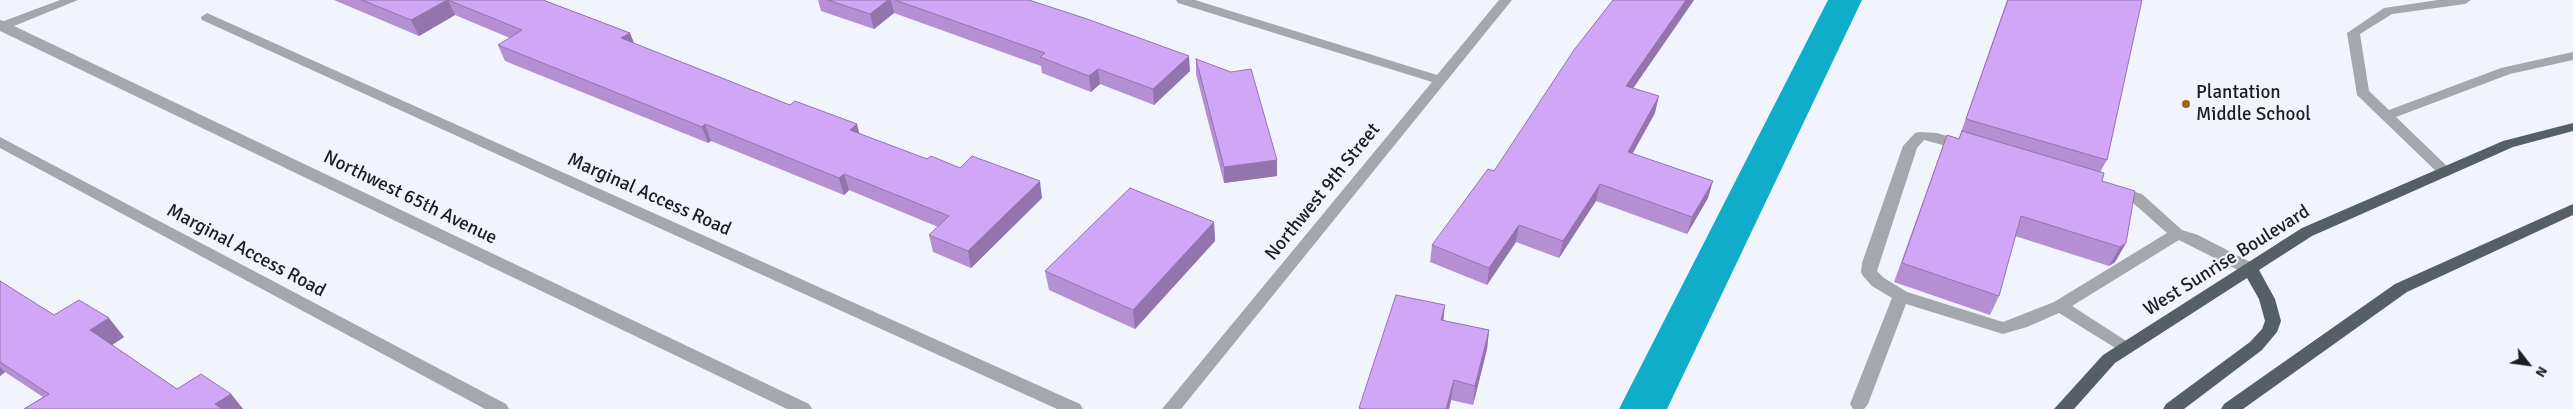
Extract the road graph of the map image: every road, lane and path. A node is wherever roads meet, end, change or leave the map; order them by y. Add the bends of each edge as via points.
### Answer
1 (72, 0) edge
2 (1182, 0) edge
3 (1506, 0) edge
4 (2465, 0) edge
5 (207, 17) dead end
6 (1, 26) edge
7 (2573, 56) edge
8 (1440, 80) junction
9 (2386, 116) junction
10 (2573, 128) edge
11 (0, 142) edge
12 (1978, 150) edge
13 (2445, 172) junction
14 (2100, 187) edge
15 (2573, 209) edge
16 (2177, 234) junction
17 (2250, 269) junction
18 (1901, 296) junction
19 (2060, 306) junction
20 (2125, 348) junction
21 (1859, 404) dead end
22 (500, 409) edge
23 (803, 409) edge
24 (1074, 409) edge
25 (1171, 409) edge
26 (2063, 409) edge
27 (2172, 409) edge
28 (2230, 409) edge

1 - 6 street
2 - 8 street
3 - 8 street, Northwest 9th Street
4 - 9 street via 2388,11 2353,33 2362,92
5 - 24 street, Marginal Access Road
6 - 23 street, Northwest 65th Avenue
7 - 9 street via 2506,71
8 - 25 street, Northwest 9th Street
9 - 13 street
10 - 13 highway, West Sunrise Boulevard via 2508,144
11 - 22 street, Marginal Access Road
12 - 18 street via 1932,136 1920,136 1910,146 1869,272 1878,282
13 - 17 highway, West Sunrise Boulevard via 2307,232
14 - 16 street via 2138,198
15 - 28 highway via 2401,288
16 - 17 street
16 - 19 street
17 - 20 highway, West Sunrise Boulevard
17 - 27 highway via 2267,299 2273,321 2269,332 2256,346
18 - 19 street via 2003,328
18 - 21 street
19 - 20 street
20 - 26 highway, West Sunrise Boulevard via 2108,359

